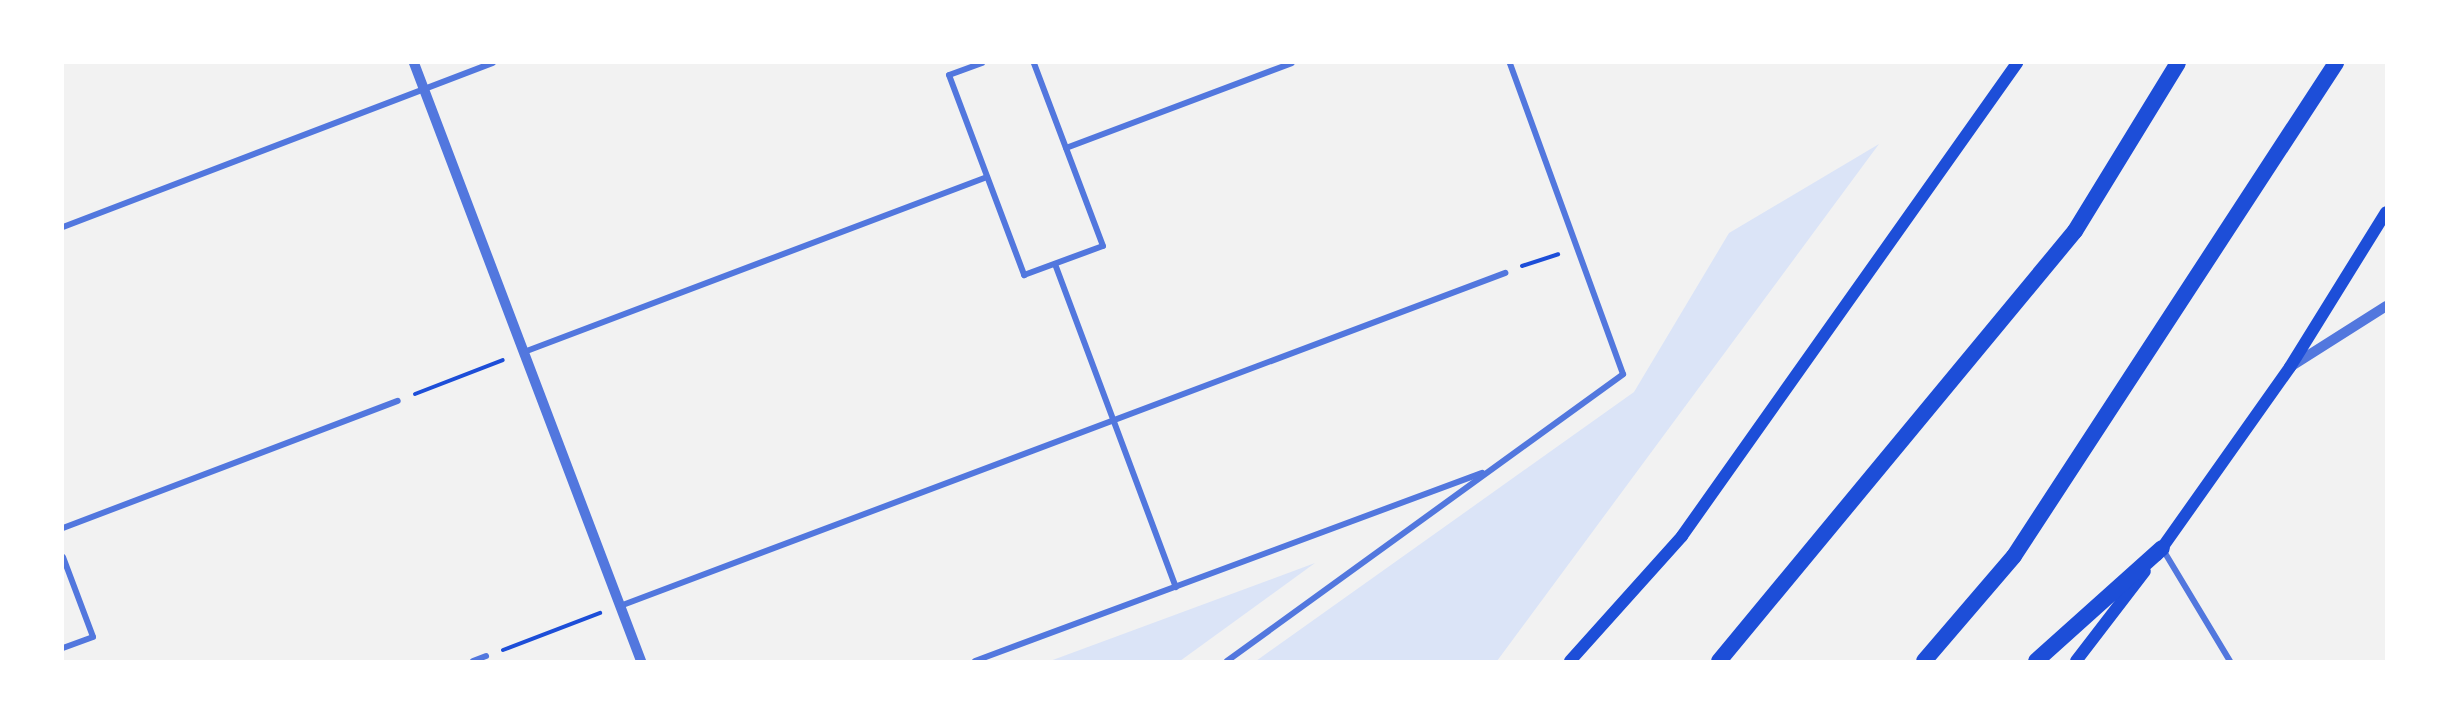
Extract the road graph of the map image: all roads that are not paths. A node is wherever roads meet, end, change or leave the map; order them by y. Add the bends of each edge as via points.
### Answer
1 (414, 63) edge
2 (493, 63) edge
3 (980, 63) edge
4 (1034, 63) edge
5 (1293, 63) edge
6 (1510, 63) edge
7 (2017, 63) edge
8 (2178, 63) edge
9 (2336, 63) edge
10 (424, 89) junction
11 (1066, 148) junction
12 (987, 177) junction
13 (2386, 212) edge
14 (63, 227) edge
15 (1055, 264) junction
16 (1505, 273) road end
17 (2386, 306) edge
18 (524, 352) junction
19 (2290, 367) junction
20 (398, 400) road end
21 (1114, 420) junction
22 (1491, 470) junction
23 (63, 528) edge
24 (2162, 548) junction
25 (63, 557) edge
26 (1176, 587) junction
27 (620, 606) junction
28 (63, 648) edge
29 (486, 656) road end
30 (473, 661) edge
31 (641, 661) edge
32 (975, 661) edge
33 (1227, 661) edge
34 (1570, 661) edge
35 (1719, 661) edge
36 (1924, 661) edge
37 (2036, 661) edge
38 (2076, 661) edge
39 (2230, 661) edge

1 - 10 street
2 - 10 street
3 - 12 street via 949,75
4 - 11 street
5 - 11 street
6 - 22 street via 1623,374
7 - 34 main road via 1683,536
8 - 35 highway via 2075,231
9 - 36 highway via 2014,556
10 - 14 street
10 - 18 street
11 - 15 street via 1103,246
12 - 15 street via 1024,275
12 - 18 street
13 - 19 main road
15 - 21 street
16 - 21 street
17 - 19 street
18 - 27 street
19 - 24 main road
20 - 23 street
21 - 26 street
21 - 27 street
22 - 26 street
22 - 33 street
24 - 37 highway
24 - 38 main road
24 - 39 street
25 - 28 street via 93,637
26 - 32 street
27 - 31 street
29 - 30 street

